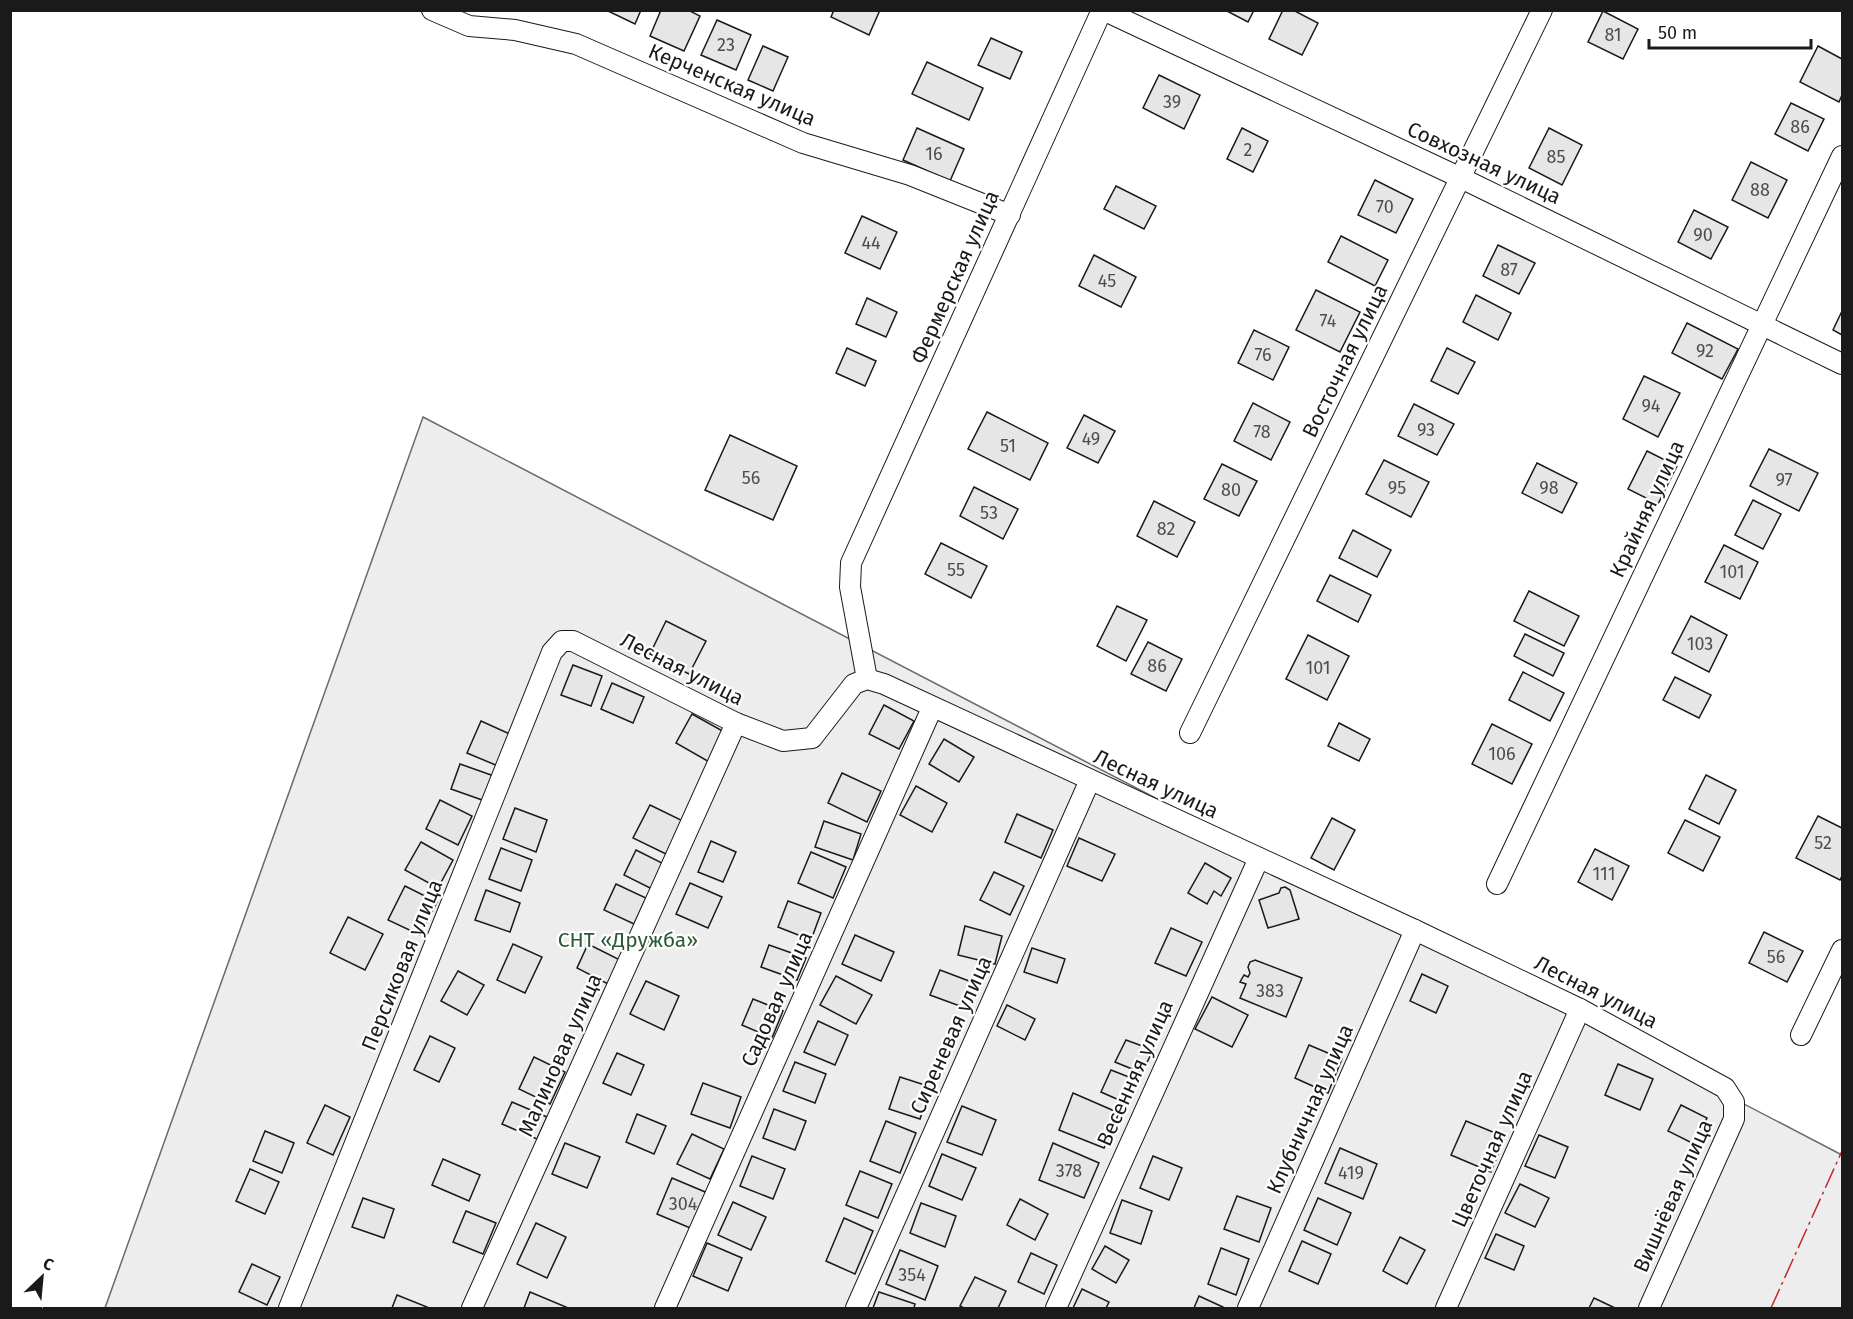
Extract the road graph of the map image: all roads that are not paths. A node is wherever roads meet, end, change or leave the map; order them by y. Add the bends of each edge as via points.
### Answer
1 (432, 10) edge
2 (1103, 10) edge
3 (1542, 10) edge
4 (1842, 156) edge
5 (1461, 178) junction
6 (1010, 215) junction
7 (1762, 323) junction
8 (1842, 364) edge
9 (562, 641) joint
10 (867, 679) junction
11 (932, 708) junction
12 (736, 723) junction
13 (1190, 733) dead end
14 (1090, 780) junction
15 (1258, 858) junction
16 (1497, 884) dead end
17 (1415, 930) junction
18 (1842, 950) edge
19 (1580, 1009) junction
20 (1801, 1035) dead end
21 (1734, 1102) joint
22 (289, 1308) edge
23 (472, 1308) edge
24 (665, 1308) edge
25 (856, 1308) edge
26 (1056, 1308) edge
27 (1248, 1308) edge
28 (1446, 1308) edge
29 (1649, 1308) edge

1 - 6 street, Керченская улица via 469,26 515,30 576,44 803,143 910,175
2 - 5 street, Совхозная улица
2 - 6 street, Фермерская улица
3 - 5 street, Восточная улица
4 - 7 street, Крайняя улица
5 - 7 street, Совхозная улица
5 - 13 street, Восточная улица
6 - 10 street, Фермерская улица via 851,563 850,587
7 - 8 street, Совхозная улица
7 - 16 street, Крайняя улица
9 - 12 street, Лесная улица via 573,641
9 - 22 street, Персиковая улица via 552,652
10 - 11 street, Лесная улица
10 - 12 street, Лесная улица via 854,684 812,738 783,741
11 - 14 street, Лесная улица
11 - 24 street, Садовая улица
12 - 23 street, Малиновая улица
14 - 15 street, Лесная улица
14 - 25 street, Сиреневая улица
15 - 17 street, Лесная улица
15 - 26 street, Весенняя улица
17 - 19 street, Лесная улица
17 - 27 street, Клубничная улица
18 - 20 street
19 - 21 street, Лесная улица via 1725,1088
19 - 28 street, Цветочная улица
21 - 29 street, Вишнёвая улица via 1734,1119

